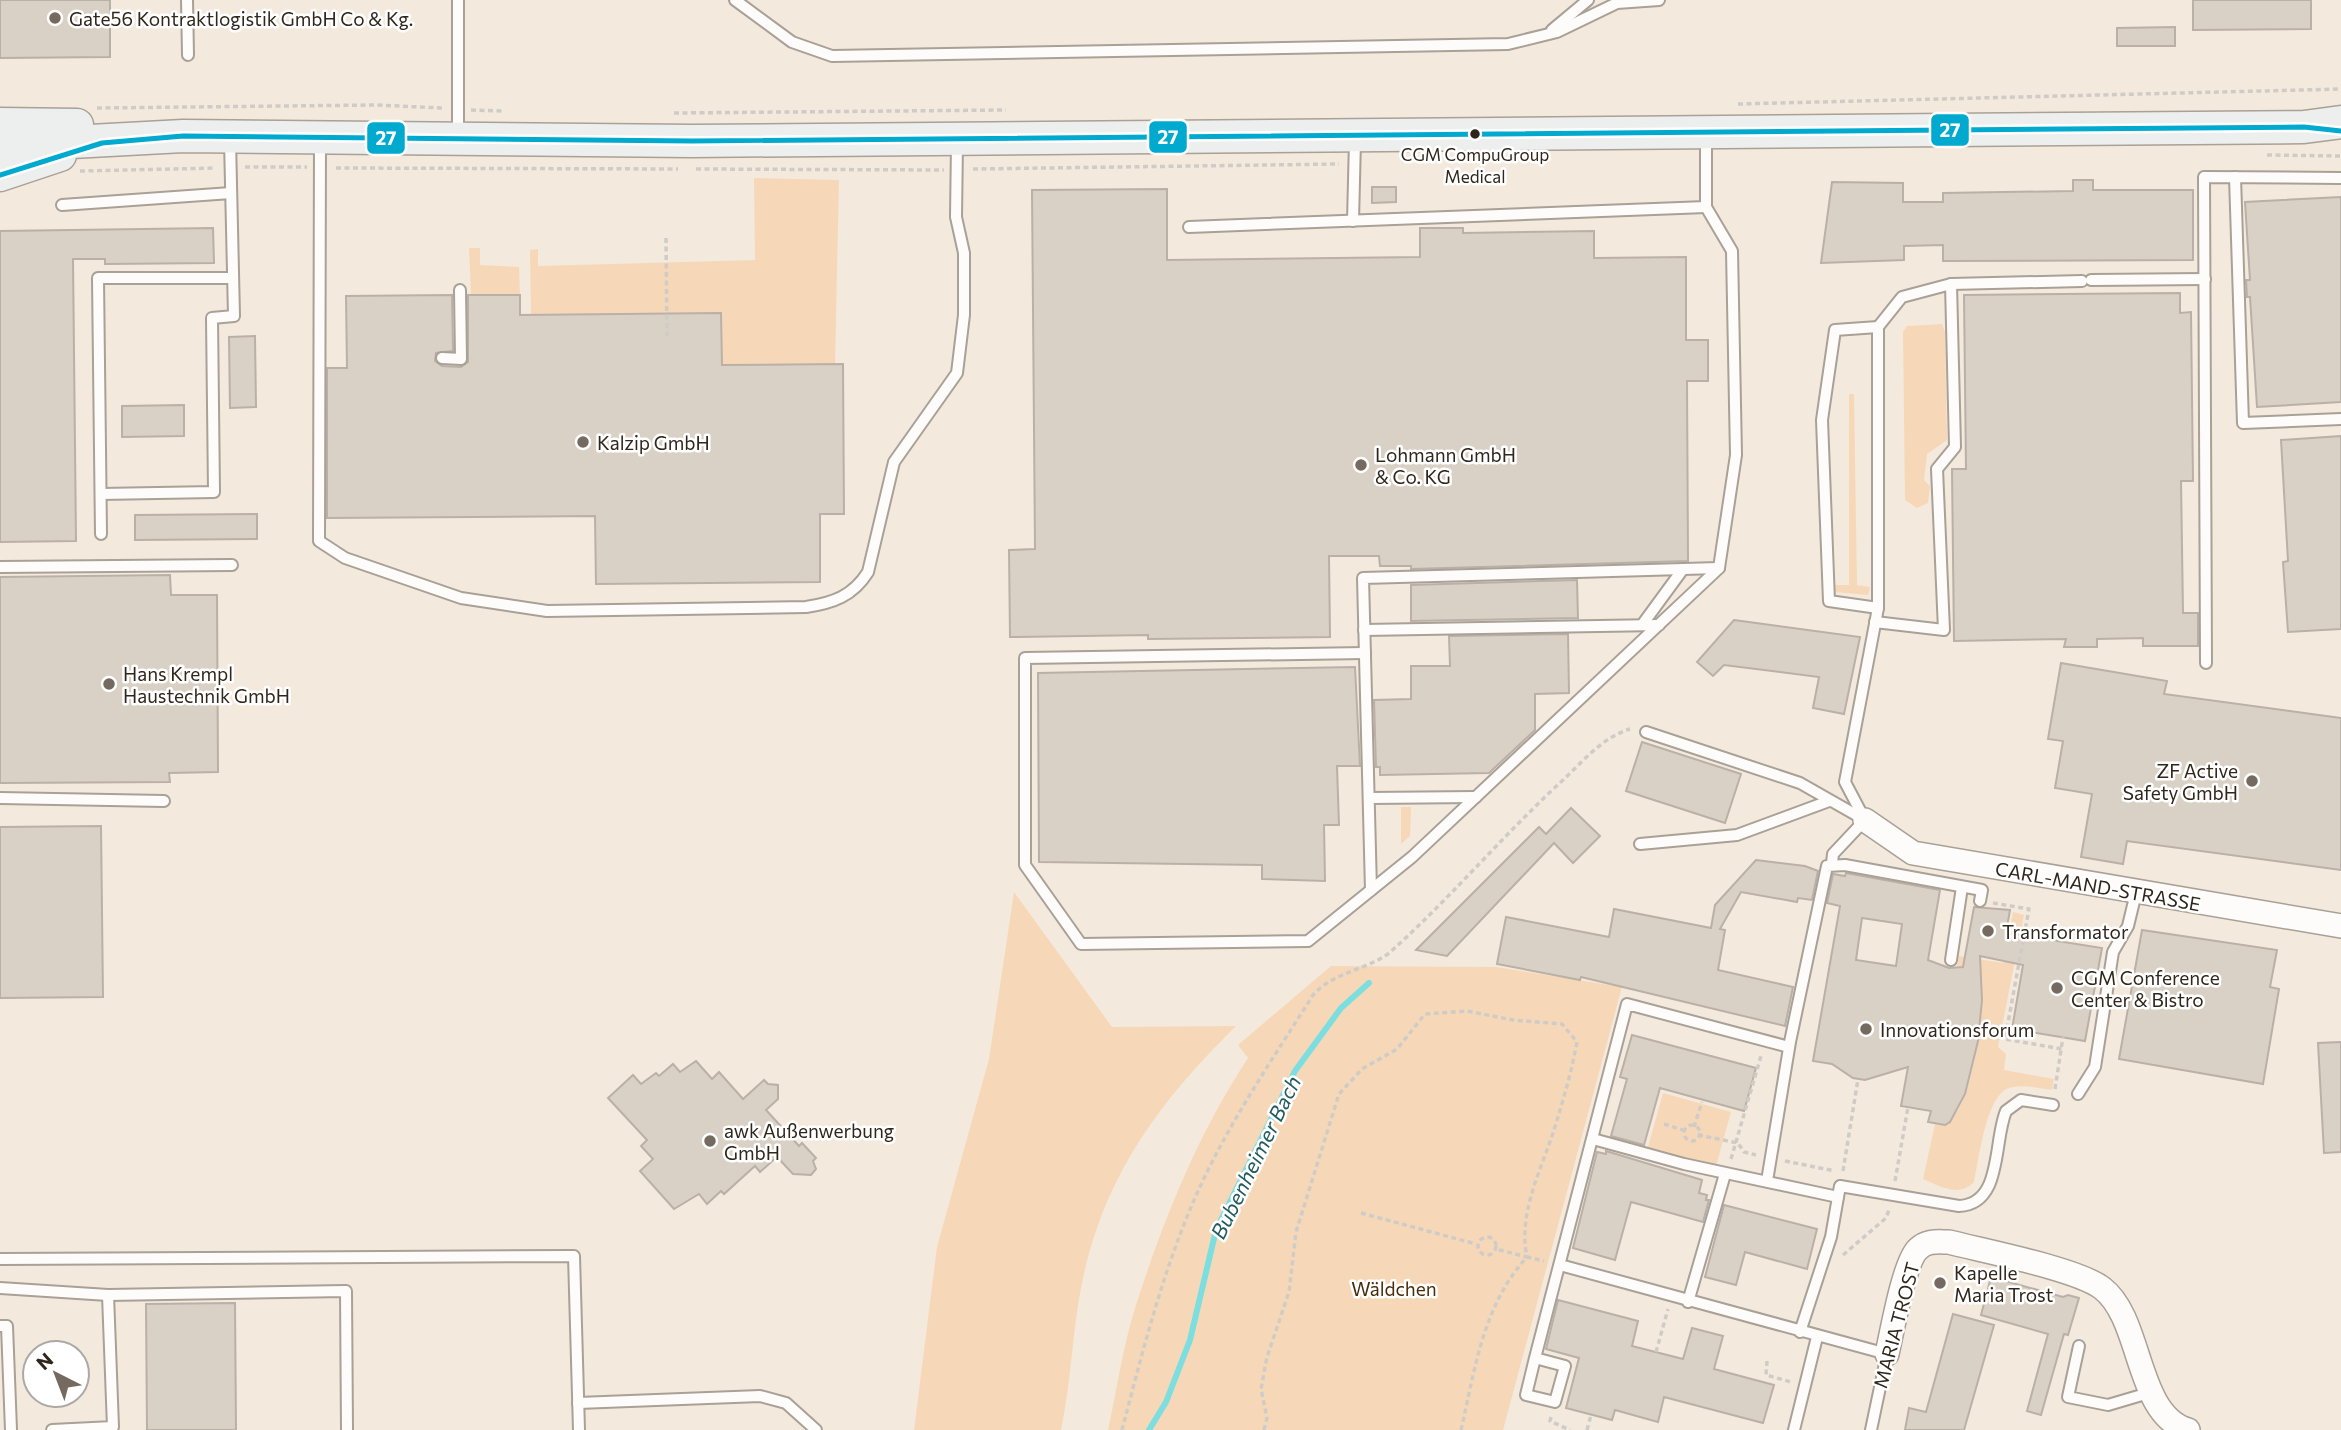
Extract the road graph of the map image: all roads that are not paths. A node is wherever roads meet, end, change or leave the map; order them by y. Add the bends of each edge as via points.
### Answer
1 (187, 0) edge
2 (458, 0) edge
3 (735, 0) edge
4 (1588, 0) edge
5 (1659, 0) edge
6 (1545, 36) junction
7 (188, 55) dead end
8 (2341, 122) edge
9 (0, 124) edge
10 (458, 124) junction
11 (2304, 127) junction
12 (2341, 131) edge
13 (1706, 133) junction
14 (183, 136) junction
15 (1355, 136) junction
16 (230, 137) junction
17 (320, 138) junction
18 (957, 138) junction
19 (102, 143) junction
20 (0, 149) edge
21 (0, 175) edge
22 (2235, 177) junction
23 (2341, 178) edge
24 (232, 193) junction
25 (62, 205) dead end
26 (1706, 207) junction
27 (1353, 221) junction
28 (1189, 227) dead end
29 (233, 278) junction
30 (2204, 279) junction
31 (1951, 284) junction
32 (460, 290) dead end
33 (1878, 327) junction
34 (442, 358) dead end
35 (2341, 419) edge
36 (101, 494) junction
37 (101, 534) dead end
38 (232, 565) dead end
39 (0, 567) edge
40 (1719, 568) junction
41 (1683, 569) junction
42 (1878, 608) junction
43 (1875, 622) junction
44 (1642, 625) junction
45 (1659, 625) junction
46 (1364, 630) junction
47 (1365, 653) junction
48 (2206, 663) dead end
49 (1646, 732) road end
50 (1476, 797) junction
51 (0, 798) edge
52 (1369, 798) junction
53 (164, 801) dead end
54 (1829, 801) junction
55 (1864, 820) junction
56 (1640, 844) dead end
57 (1832, 863) junction
58 (1962, 887) junction
59 (1371, 890) junction
60 (2136, 892) junction
61 (1980, 901) road end
62 (2341, 926) edge
63 (1951, 960) dead end
64 (1789, 1047) junction
65 (2078, 1094) dead end
66 (2053, 1105) road end
67 (1593, 1139) junction
68 (1725, 1174) junction
69 (1766, 1181) junction
70 (1839, 1192) junction
71 (0, 1259) edge
72 (1560, 1265) junction
73 (0, 1288) edge
74 (108, 1295) junction
75 (1688, 1302) junction
76 (0, 1326) edge
77 (1800, 1332) junction
78 (1817, 1337) junction
79 (2078, 1346) dead end
80 (1887, 1354) junction
81 (1535, 1359) junction
82 (2152, 1392) junction
83 (578, 1403) junction
84 (11, 1430) edge
85 (52, 1430) edge
86 (347, 1430) edge
87 (579, 1430) edge
88 (816, 1430) edge
89 (1794, 1430) edge
90 (1871, 1430) edge
91 (2188, 1430) edge

1 - 7 lane
2 - 10 lane
3 - 6 lane via 777,33 806,49 832,56 1508,44
4 - 6 lane
5 - 6 lane via 1618,3
8 - 11 main road
9 - 14 main road via 38,122
10 - 17 main road
10 - 18 main road via 692,141
11 - 12 main road
11 - 13 main road
13 - 15 main road
13 - 26 lane
14 - 16 main road
14 - 19 main road
15 - 18 main road
15 - 27 lane
16 - 17 main road
16 - 24 lane
17 - 18 lane via 319,541 345,558 461,598 547,611 806,607 839,599 861,583 868,572 894,462 957,373 964,315 964,253 956,217
19 - 20 main road
19 - 21 main road
22 - 23 lane
22 - 30 lane via 2204,177
22 - 35 lane via 2243,423
24 - 25 lane
24 - 29 lane
26 - 27 lane
26 - 40 lane via 1732,251 1736,455
27 - 28 lane
29 - 36 lane via 234,316 212,318 214,492
29 - 36 lane via 98,278
30 - 31 lane
30 - 48 lane
31 - 33 lane via 1902,297
31 - 43 lane via 1955,447 1937,469 1944,630
32 - 34 lane via 461,359
33 - 42 lane
33 - 42 lane via 1835,330 1822,420 1829,601
36 - 37 lane
38 - 39 lane
40 - 41 lane
40 - 45 lane
41 - 44 lane
41 - 46 lane via 1363,578
42 - 43 lane
43 - 55 lane via 1845,782
44 - 45 lane
44 - 46 lane
45 - 50 lane
46 - 47 lane
47 - 52 lane
47 - 59 lane via 1025,658 1025,865 1081,944 1308,942
49 - 54 lane via 1800,783
50 - 52 lane
50 - 59 lane
51 - 53 lane
52 - 59 lane
54 - 55 lane
54 - 56 lane via 1737,835
55 - 57 lane via 1833,854
55 - 60 street, CARL-MAND-STRASSE via 1913,853
57 - 58 lane
57 - 64 lane via 1827,866
58 - 61 lane via 1982,890
58 - 63 lane
60 - 62 street, CARL-MAND-STRASSE
60 - 65 lane via 2128,926 2113,951 2095,1067
64 - 67 lane via 1627,1004
64 - 69 lane
66 - 70 lane via 2021,1100 2006,1111 1990,1184 1972,1205
67 - 68 lane
67 - 72 lane
68 - 69 lane
68 - 75 lane
69 - 70 lane
70 - 77 lane via 1831,1237
71 - 83 lane via 574,1256
72 - 75 lane
72 - 81 lane
73 - 74 lane
74 - 85 lane via 113,1427
74 - 86 lane via 346,1291
75 - 77 lane
76 - 84 lane via 7,1326
77 - 78 lane
78 - 80 lane
78 - 89 lane
79 - 82 lane via 2068,1397 2108,1405
80 - 82 street, MARIA TROST via 1917,1249 1931,1241 1949,1242 2082,1277 2102,1288 2116,1303
80 - 90 lane, MARIA TROST
81 - 81 lane via 1526,1395 1555,1402 1564,1366
82 - 91 street, MARIA TROST via 2170,1421
83 - 87 lane
83 - 88 lane via 760,1396 786,1403

